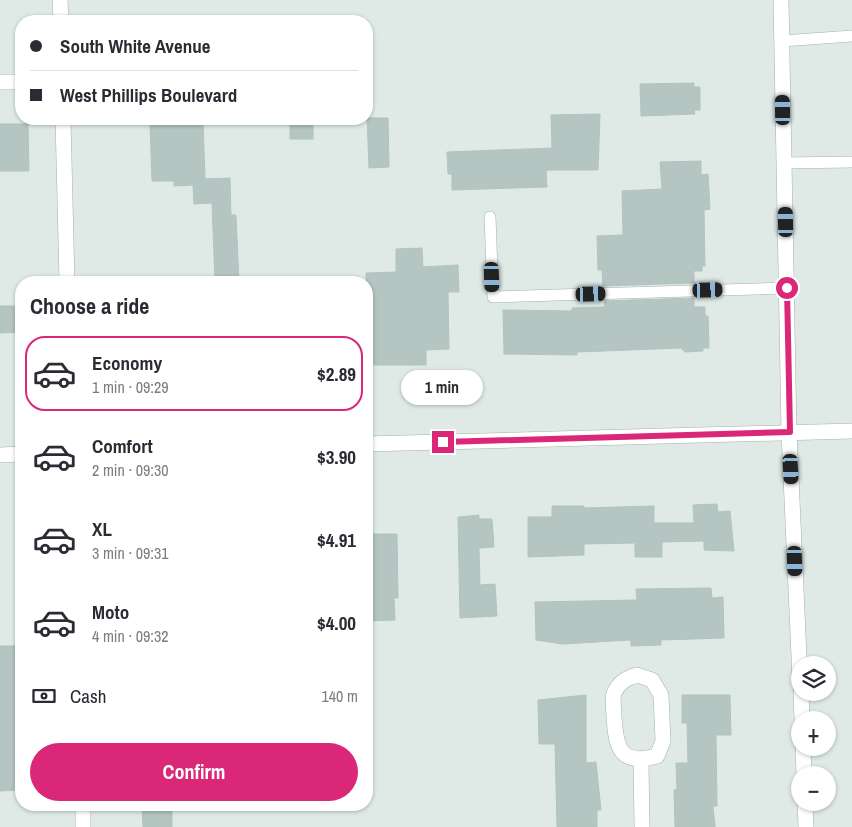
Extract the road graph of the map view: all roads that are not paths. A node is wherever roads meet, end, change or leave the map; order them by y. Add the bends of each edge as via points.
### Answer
1 (60, 0) edge
2 (781, 0) edge
3 (61, 15) edge
4 (852, 36) edge
5 (782, 41) junction
6 (0, 82) edge
7 (15, 82) edge
8 (63, 125) edge
9 (784, 162) junction
10 (852, 162) edge
11 (490, 217) dead end
12 (67, 276) edge
13 (787, 288) junction
14 (852, 431) edge
15 (790, 432) junction
16 (373, 444) edge
17 (15, 454) edge
18 (0, 455) edge
19 (799, 656) edge
20 (641, 760) junction
21 (83, 811) edge
22 (805, 811) edge
23 (84, 827) edge
24 (642, 827) edge
25 (806, 827) edge

1 - 3 street
2 - 5 street
4 - 5 lane
5 - 9 street
6 - 7 street
8 - 12 street
9 - 10 lane
9 - 13 street
11 - 13 lane via 493,297
13 - 15 street
14 - 15 street
15 - 16 street
15 - 19 street
17 - 18 street
20 - 20 street via 656,756 663,741 663,732 661,695 652,680 638,675 624,679 614,694 614,714 616,743 627,756
20 - 24 street
21 - 23 street
22 - 25 street

